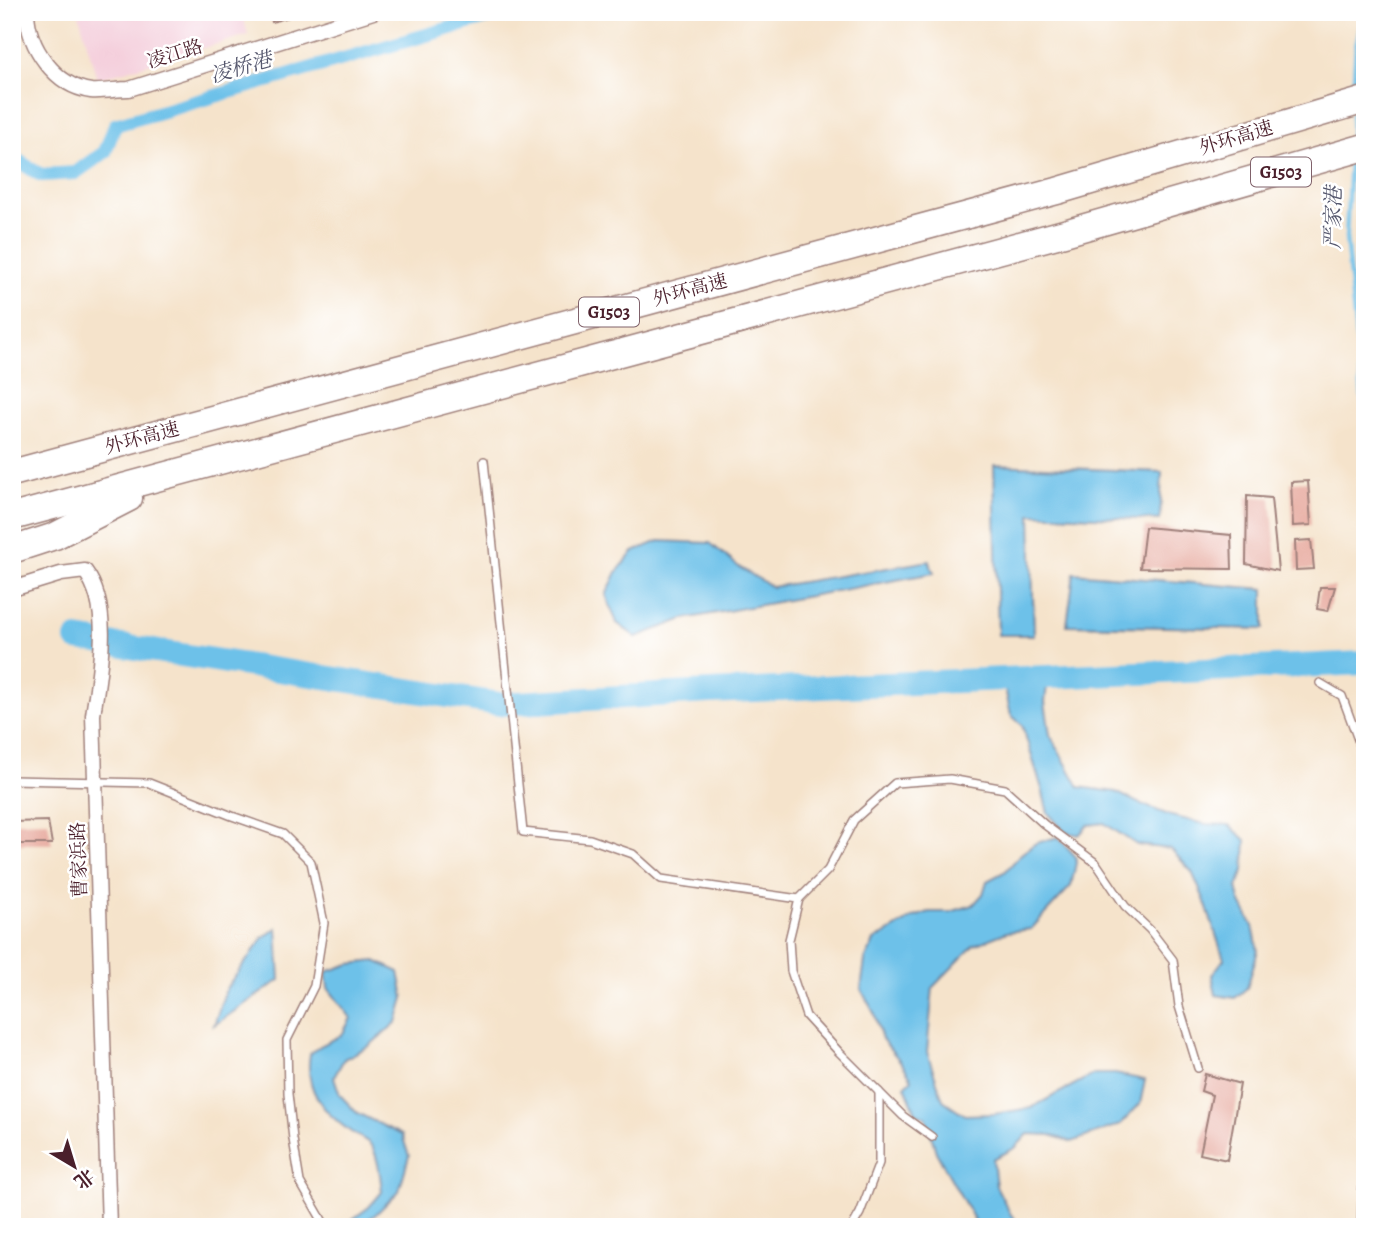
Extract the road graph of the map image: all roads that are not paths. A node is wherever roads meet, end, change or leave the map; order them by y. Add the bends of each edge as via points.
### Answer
1 (27, 12) edge
2 (373, 12) edge
3 (1365, 100) edge
4 (1365, 147) edge
5 (175, 429) junction
6 (484, 461) dead end
7 (12, 463) edge
8 (12, 473) edge
9 (175, 474) junction
10 (12, 517) edge
11 (12, 550) edge
12 (12, 589) edge
13 (1320, 682) dead end
14 (12, 780) edge
15 (95, 781) junction
16 (1365, 808) edge
17 (799, 899) junction
18 (1198, 1068) dead end
19 (880, 1092) junction
20 (1365, 1124) edge
21 (932, 1137) dead end
22 (109, 1227) edge
23 (326, 1227) edge
24 (852, 1227) edge
25 (1361, 1227) edge

1 - 2 street, 凌江路 via 35,46 53,71 70,85 92,91 129,89
3 - 5 highway, 外环高速 / G1503 via 1030,198
4 - 9 highway, G1503
5 - 7 highway
5 - 8 highway, 外环高速 / G1503
6 - 17 lane via 523,832 590,839 633,854 661,879
9 - 10 highway, G1503
9 - 11 highway via 55,536
12 - 15 street, 曹家浜路 via 61,574 85,571 90,579 102,616 93,715
13 - 16 lane via 1342,696 1360,746
14 - 15 lane
15 - 22 street, 曹家浜路
15 - 23 lane via 149,783 283,834 312,862 324,923 314,986 287,1040 288,1094 300,1182
17 - 18 lane via 828,870 854,820 895,783 950,779 1005,789 1096,863 1173,960 1179,1006
17 - 19 lane via 789,940 790,960 807,1016
19 - 21 lane
19 - 24 lane via 879,1163
20 - 25 lane

